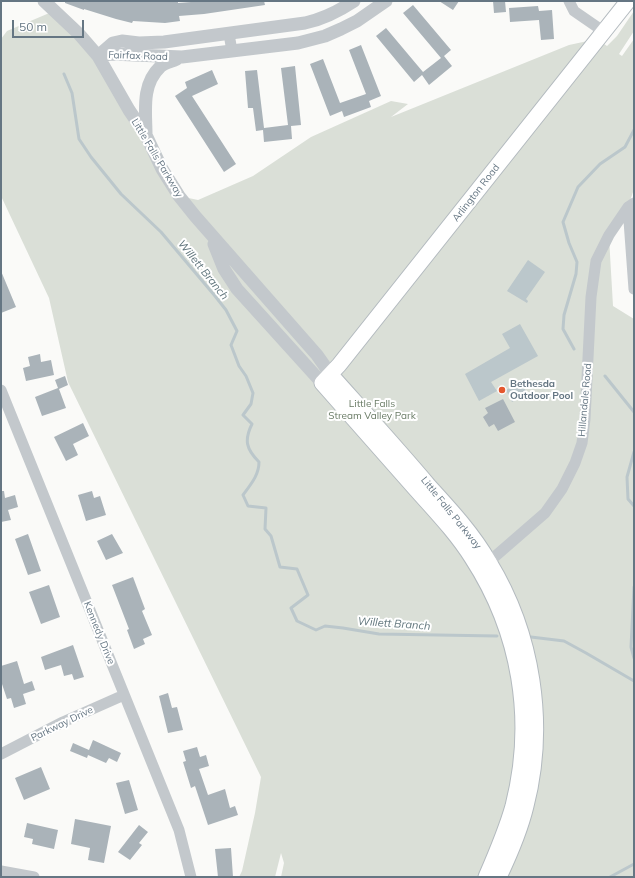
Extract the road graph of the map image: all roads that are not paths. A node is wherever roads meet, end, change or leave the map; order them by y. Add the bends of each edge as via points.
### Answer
1 (44, 1) edge
2 (354, 1) edge
3 (386, 1) edge
4 (569, 1) edge
5 (628, 1) edge
6 (603, 31) junction
7 (230, 34) junction
8 (232, 51) junction
9 (98, 56) junction
10 (182, 57) junction
11 (146, 135) junction
12 (631, 205) edge
13 (634, 289) edge
14 (327, 379) junction
15 (1, 391) edge
16 (484, 566) junction
17 (124, 695) junction
18 (2, 749) edge
19 (1, 871) edge
20 (34, 877) edge
21 (192, 877) edge
22 (486, 877) edge
23 (499, 877) edge

1 - 9 street, Little Falls Parkway
2 - 7 street, Fairfax Road via 318,20
3 - 8 street, Fairfax Road via 357,21 324,36
4 - 6 street via 574,11
5 - 6 main road, Arlington Road
6 - 14 main road, Arlington Road
7 - 8 street
7 - 9 street, Fairfax Road via 164,42 122,41 112,43
8 - 10 street, Fairfax Road
9 - 10 street, Fairfax Road via 111,54
9 - 11 street, Little Falls Parkway
10 - 11 street via 161,66 151,78 147,89
11 - 14 street, Little Falls Parkway via 162,169 179,196 211,235 224,269 237,289
12 - 13 street
12 - 16 street, Hillandale Road via 609,235 596,261 591,297 585,420 582,443 575,462 562,489 545,513
14 - 16 main road, Little Falls Parkway via 471,557
15 - 17 street, Kennedy Drive
16 - 22 main road, Little Falls Parkway via 511,640 519,674 523,739 513,806
16 - 23 main road, Little Falls Parkway via 511,604 522,635 529,660 535,710 536,743 526,805 514,843
17 - 18 street, Parkway Drive
17 - 21 street, Kennedy Drive via 179,830
19 - 20 street

